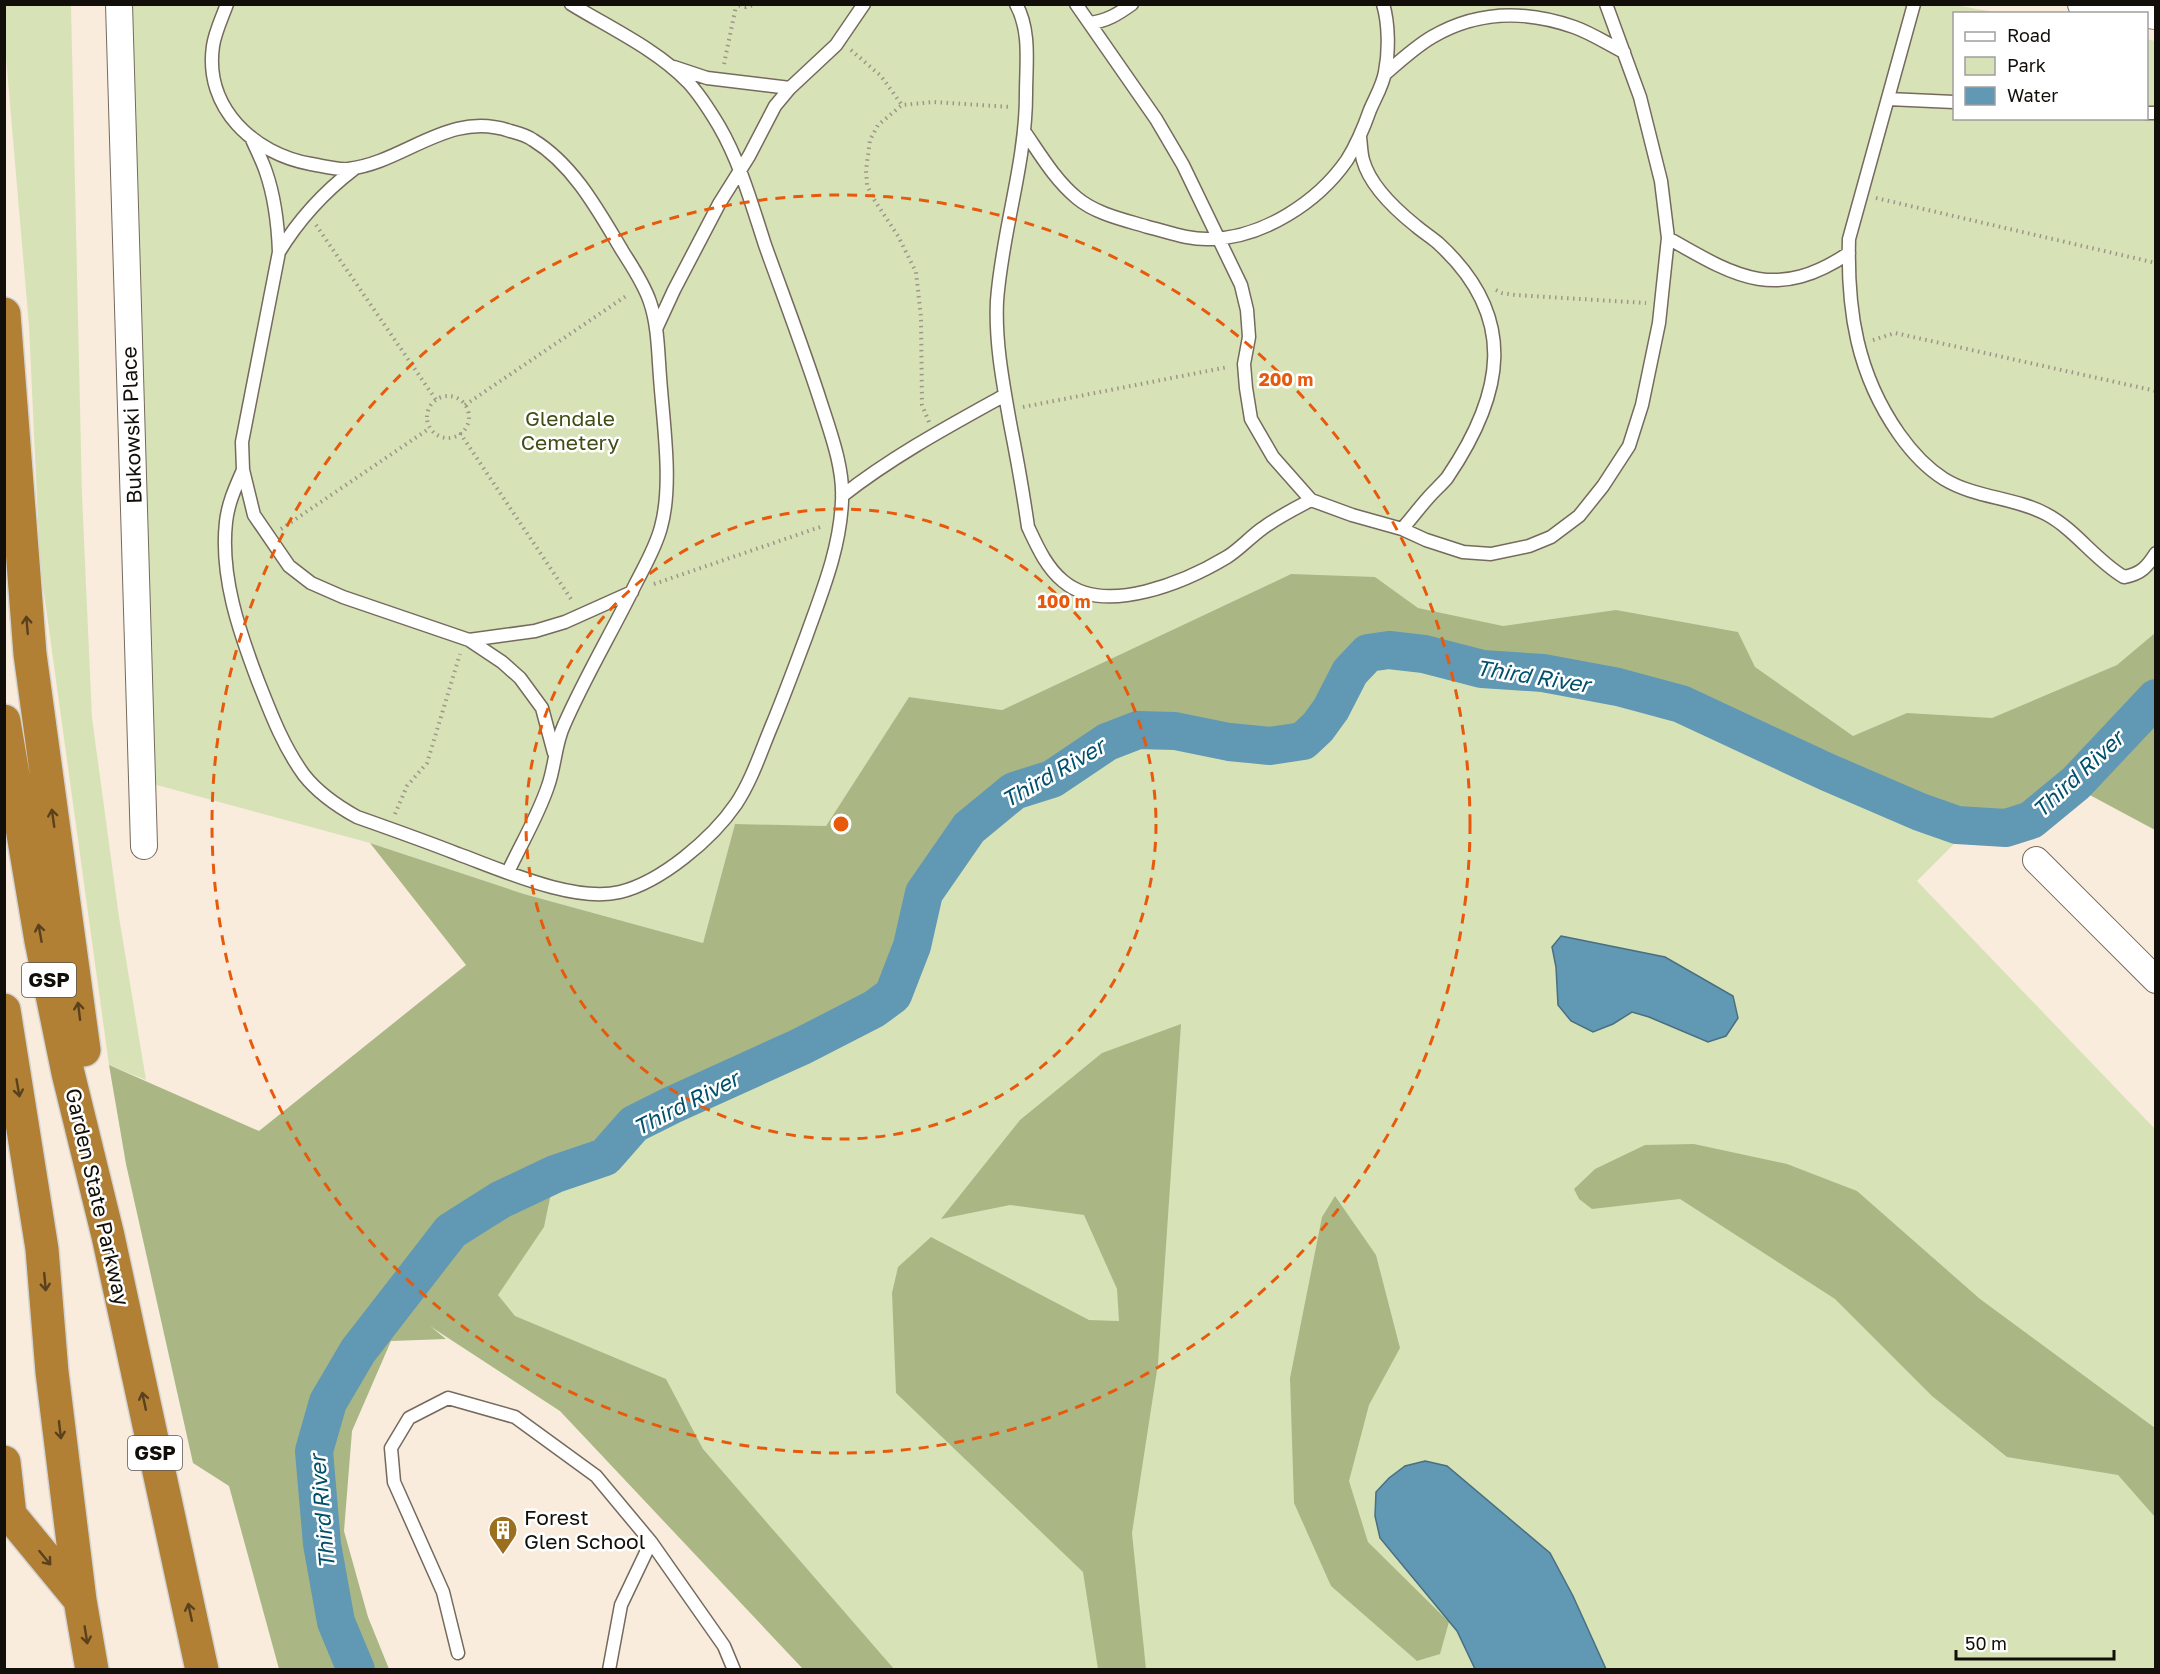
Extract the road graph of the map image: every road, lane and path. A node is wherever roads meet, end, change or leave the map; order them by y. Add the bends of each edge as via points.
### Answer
1 (119, 4) edge
2 (227, 4) edge
3 (571, 4) edge
4 (758, 4) edge
5 (864, 4) edge
6 (1016, 4) edge
7 (1076, 4) edge
8 (1132, 4) edge
9 (1383, 4) edge
10 (1606, 4) edge
11 (1914, 4) edge
12 (2084, 4) edge
13 (734, 5) edge
14 (2156, 13) edge
15 (1090, 23) junction
16 (839, 40) junction
17 (1624, 52) junction
18 (668, 65) junction
19 (1385, 74) junction
20 (720, 80) junction
21 (790, 88) junction
22 (1888, 99) junction
23 (1953, 102) edge
24 (902, 105) junction
25 (1026, 108) junction
26 (1024, 130) junction
27 (251, 137) junction
28 (1360, 137) junction
29 (357, 167) junction
30 (739, 171) junction
31 (1862, 195) junction
32 (307, 212) junction
33 (1218, 238) junction
34 (1668, 238) junction
35 (279, 252) junction
36 (1849, 253) junction
37 (2156, 263) edge
38 (1469, 278) junction
39 (642, 285) junction
40 (1660, 304) junction
41 (4, 314) edge
42 (656, 329) junction
43 (1858, 344) junction
44 (1244, 364) junction
45 (2156, 391) edge
46 (1005, 395) junction
47 (436, 399) junction
48 (465, 405) junction
49 (1008, 410) junction
50 (430, 428) junction
51 (460, 434) junction
52 (933, 434) junction
53 (243, 470) junction
54 (842, 496) junction
55 (1311, 500) junction
56 (841, 519) junction
57 (1402, 529) junction
58 (268, 538) junction
59 (2156, 553) edge
60 (632, 592) junction
61 (582, 615) junction
62 (467, 639) junction
63 (4, 721) edge
64 (555, 758) junction
65 (390, 829) junction
66 (144, 846) dead end
67 (2036, 860) dead end
68 (508, 872) junction
69 (2156, 980) edge
70 (4, 1010) edge
71 (108, 1236) junction
72 (4, 1462) edge
73 (651, 1542) junction
74 (80, 1600) junction
75 (458, 1653) dead end
76 (92, 1670) edge
77 (202, 1670) edge
78 (609, 1670) edge
79 (734, 1670) edge

1 - 66 street, Bukowski Place
2 - 27 lane via 213,46 213,69 217,91 227,112
3 - 18 lane
4 - 13 path
5 - 16 lane
6 - 25 lane via 1026,36
7 - 15 lane
8 - 15 lane via 1108,19
9 - 19 lane
10 - 17 lane
11 - 22 lane
12 - 14 street
13 - 20 path
15 - 33 lane via 1184,165
16 - 21 lane
16 - 24 path via 882,76
17 - 19 lane via 1576,27 1534,16 1484,16 1432,37
17 - 34 lane via 1661,181
18 - 20 lane
18 - 30 lane via 702,100 720,128
19 - 28 lane
20 - 21 lane
21 - 30 lane via 775,106
22 - 23 lane
22 - 31 lane
24 - 25 path via 934,102
24 - 52 path via 878,125 870,141 867,185 916,273 922,405
25 - 26 lane
26 - 33 lane via 1062,185 1079,200 1122,220 1192,238
26 - 46 lane via 997,301
27 - 29 lane via 289,160 345,170
27 - 35 lane via 272,193
28 - 33 lane via 1347,160 1301,206 1256,230
28 - 38 lane via 1364,162 1388,202 1436,241
29 - 32 lane
29 - 39 lane via 380,162 447,131 477,125 531,138 579,183
30 - 42 lane
30 - 54 lane via 833,439
31 - 36 lane
31 - 37 path
32 - 35 lane
32 - 47 path
33 - 44 lane via 1241,285 1249,337
34 - 36 lane via 1720,267 1745,277 1770,280 1793,280
34 - 40 lane
35 - 53 lane via 242,442
36 - 43 lane
38 - 40 path via 1484,280 1502,293 1515,295
38 - 57 lane via 1484,300 1491,323 1495,345 1490,391 1476,426 1446,479
39 - 42 lane
39 - 48 path
40 - 57 lane via 1642,405 1629,446 1579,516 1551,537 1491,554 1463,552
71 -> 41 highway via 30,654
42 - 60 lane via 667,499 661,529
43 - 45 path via 1895,333
43 - 59 lane via 1870,382 1887,416 1923,463 1944,479 1968,491 2023,504 2047,515 2124,577 2138,574
44 - 49 path
44 - 55 lane via 1251,418 1273,457
46 - 49 lane
46 - 52 lane
47 - 48 path via 450,396
47 - 50 path via 427,415
48 - 51 path via 468,419
49 - 55 lane via 1028,527 1052,569 1077,590 1128,596 1193,576
50 - 51 path via 440,436
50 - 58 path
51 - 61 path
52 - 54 lane
53 - 58 lane via 254,515
53 - 65 lane via 226,521 226,556 244,644 272,719 291,755 322,794 357,817
54 - 56 lane
55 - 57 lane
56 - 60 path
56 - 68 lane via 828,578 771,729 735,804 713,831 655,878 619,892 588,893 549,886
58 - 62 lane via 290,566 311,583
60 - 61 lane
60 - 64 lane via 562,729
61 - 62 lane via 535,631
62 - 64 lane via 520,678 542,708
62 - 65 path via 427,763 406,786
71 -> 63 highway, Garden State Parkway / GSP via 63,1051
64 - 68 lane via 548,786
65 - 68 lane
67 - 69 street
70 -> 74 highway, GSP via 42,1249 52,1372
77 -> 71 highway, Garden State Parkway / GSP
72 -> 74 highway via 10,1515
73 - 75 lane via 596,1476 515,1417 448,1398 409,1418 391,1448 394,1482 443,1592
73 - 78 lane via 621,1605
73 - 79 lane via 724,1646
74 -> 76 highway, GSP

